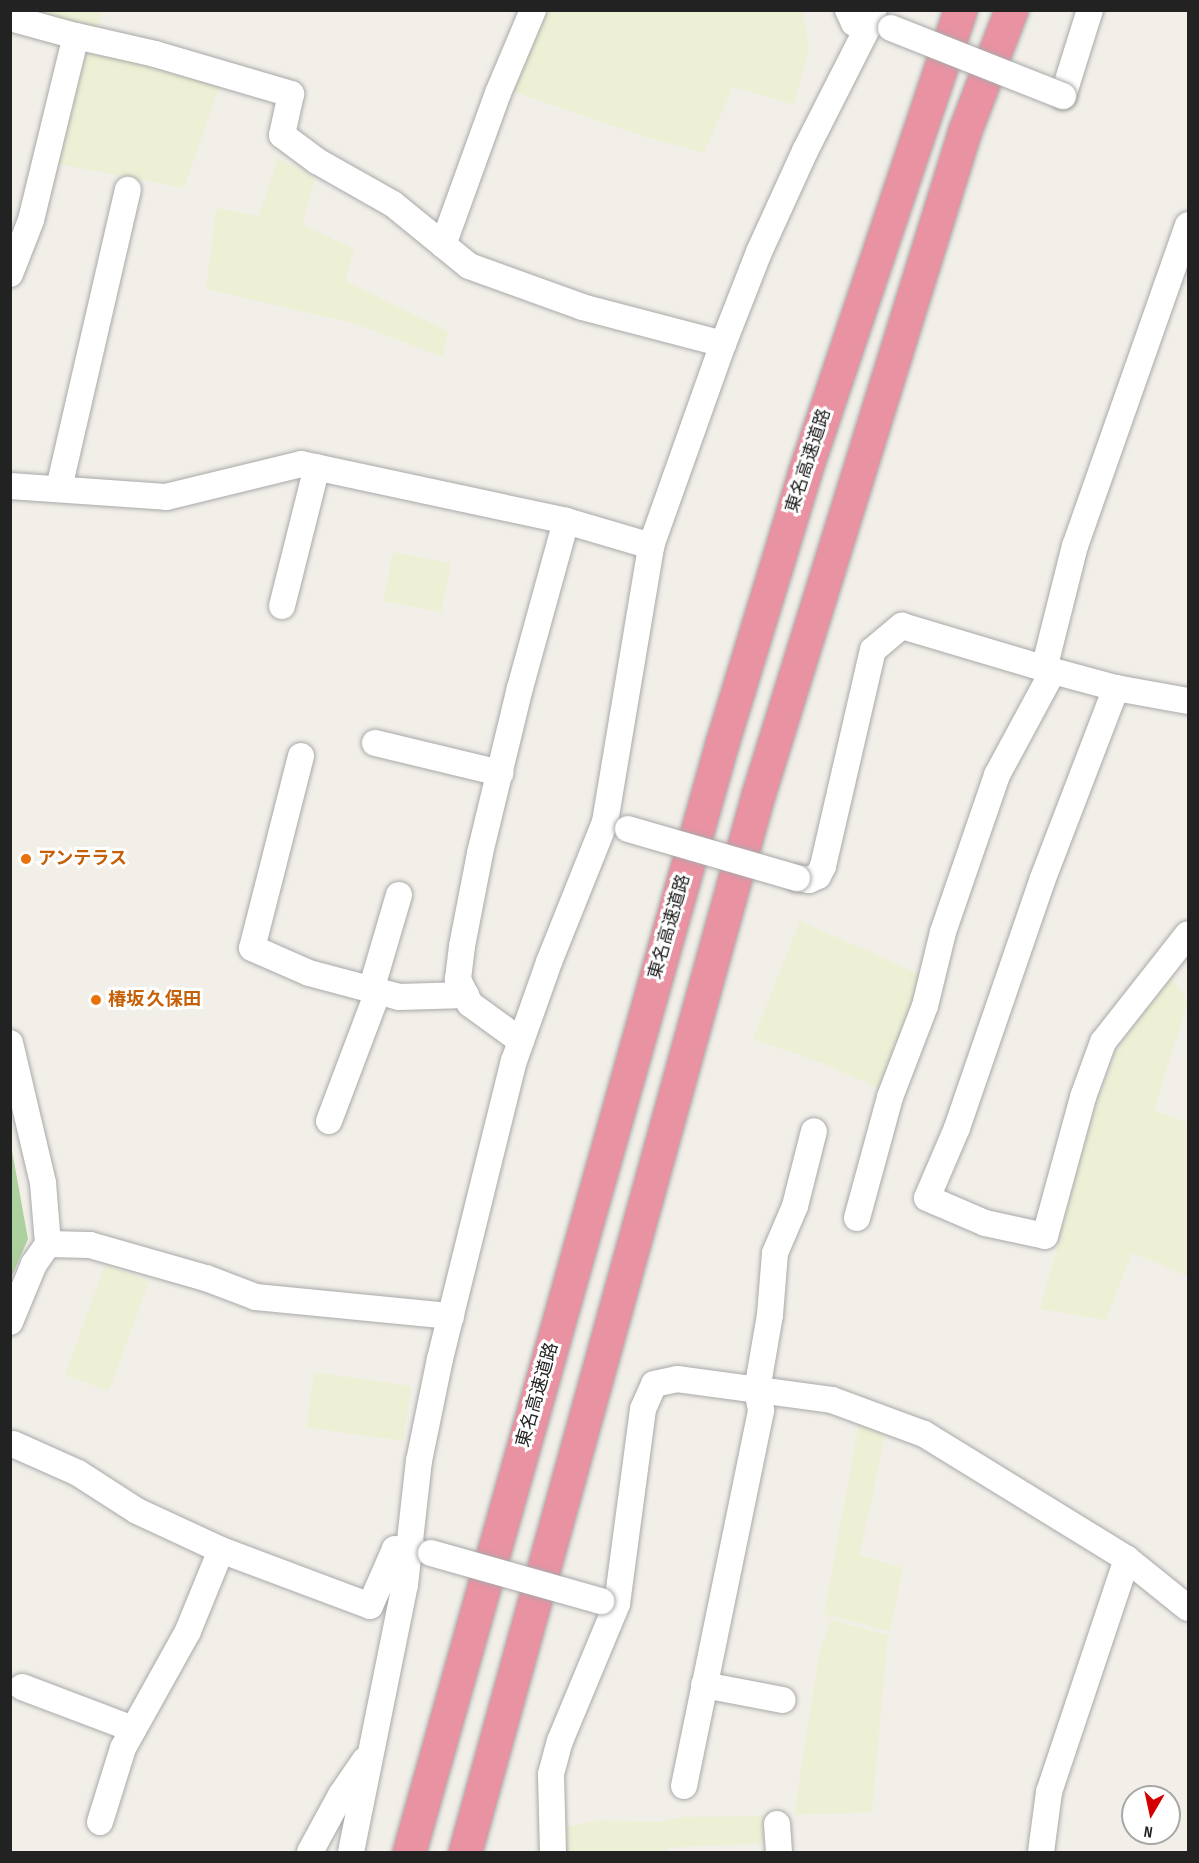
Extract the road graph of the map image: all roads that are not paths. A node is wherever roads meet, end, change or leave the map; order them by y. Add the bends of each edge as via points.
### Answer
1 (533, 10) edge
2 (960, 10) edge
3 (1011, 10) edge
4 (1090, 10) edge
5 (10, 18) edge
6 (870, 19) edge
7 (75, 36) junction
8 (128, 190) dead end
9 (1188, 225) edge
10 (443, 245) junction
11 (10, 274) edge
12 (723, 344) junction
13 (317, 467) junction
14 (10, 486) edge
15 (59, 488) junction
16 (567, 520) junction
17 (651, 546) junction
18 (282, 606) dead end
19 (1048, 670) junction
20 (1116, 687) junction
21 (1188, 701) edge
22 (375, 743) dead end
23 (301, 756) dead end
24 (500, 773) junction
25 (616, 825) junction
26 (399, 895) dead end
27 (1188, 934) edge
28 (375, 991) junction
29 (466, 995) junction
30 (521, 1041) junction
31 (10, 1042) edge
32 (329, 1121) dead end
33 (814, 1131) dead end
34 (857, 1218) dead end
35 (48, 1244) junction
36 (451, 1316) junction
37 (10, 1322) edge
38 (757, 1390) junction
39 (13, 1444) dead end
40 (221, 1550) junction
41 (420, 1552) junction
42 (1127, 1559) junction
43 (609, 1602) junction
44 (1188, 1608) edge
45 (704, 1685) junction
46 (22, 1687) dead end
47 (783, 1700) dead end
48 (133, 1729) junction
49 (373, 1748) junction
50 (684, 1786) dead end
51 (100, 1822) dead end
52 (777, 1824) dead end
53 (310, 1852) edge
54 (351, 1852) edge
55 (409, 1852) edge
56 (465, 1852) edge
57 (552, 1852) edge
58 (779, 1852) edge
59 (1041, 1852) edge

1 - 10 street via 498,93
2 - 55 highway, 東名高速道路 via 804,474 722,743
3 - 56 highway via 962,141 758,795
4 - 6 street, bridge via 1063,96
5 - 7 street
6 - 12 street via 805,151
7 - 10 street via 155,54 291,94 282,135 317,161 393,204
7 - 11 street via 31,220
8 - 15 street
9 - 19 street via 1075,546
10 - 12 street via 469,266 572,303
12 - 17 street
13 - 15 street via 301,465 166,497
13 - 16 street
13 - 18 street
14 - 15 street
16 - 17 street
16 - 24 street
17 - 25 street
19 - 20 street
19 - 25 street, bridge via 902,626 873,650 824,866 819,876 809,880
19 - 34 street via 997,775 943,932 925,1006 890,1097
20 - 21 street
20 - 27 street via 1042,881 957,1128 927,1198 985,1223 1045,1236 1083,1096 1103,1042
22 - 24 street
23 - 28 street via 252,948 309,973
24 - 29 street via 462,946 459,979
25 - 30 street
26 - 28 street
28 - 29 street via 399,996
28 - 32 street
29 - 30 street via 470,1004
30 - 36 street
31 - 35 street via 43,1183
33 - 38 street via 795,1206 775,1253 770,1315
35 - 36 street via 90,1245 206,1278 256,1297
35 - 37 street via 34,1264
36 - 41 street via 419,1461
38 - 42 street via 832,1400 924,1434
38 - 43 street via 677,1379 654,1384 643,1409
38 - 45 street via 761,1410
39 - 40 street via 78,1473 137,1511
40 - 41 street via 370,1606 395,1550
40 - 48 street via 188,1631
41 - 43 street, bridge
41 - 49 street
42 - 44 street
42 - 59 street via 1048,1792
43 - 57 street via 551,1774
45 - 47 street
45 - 50 street
46 - 48 street
48 - 51 street via 123,1748
49 - 53 street via 341,1795
49 - 54 street
52 - 58 street

